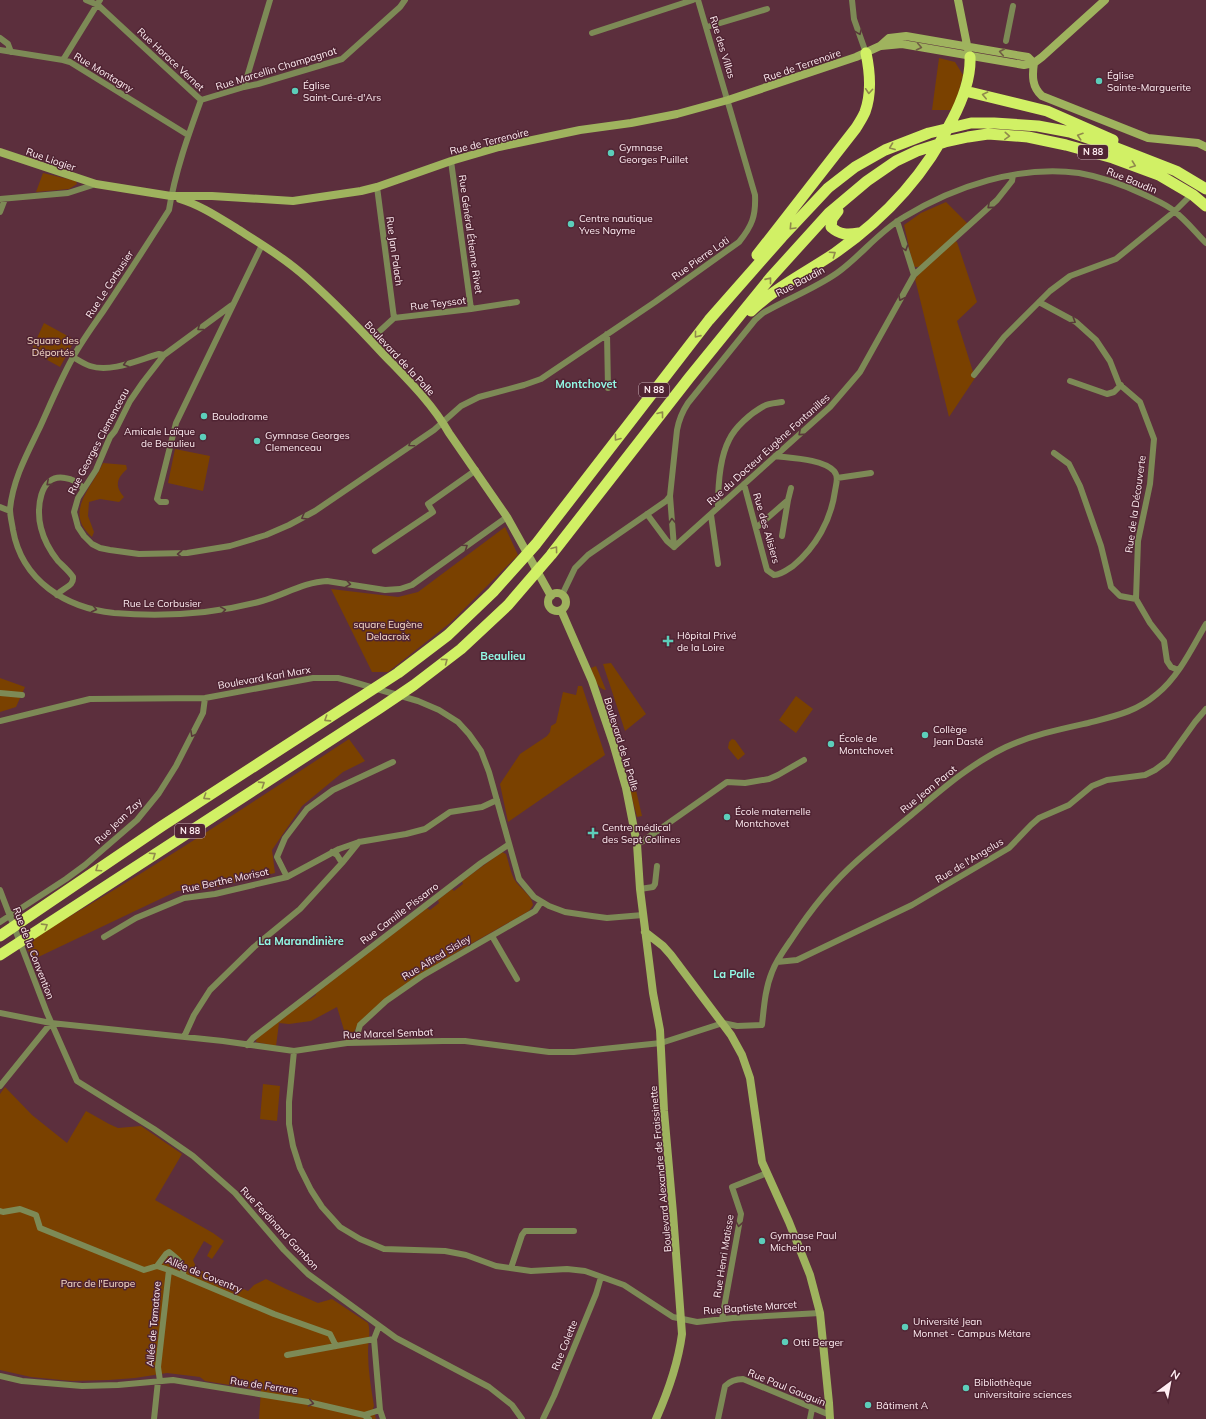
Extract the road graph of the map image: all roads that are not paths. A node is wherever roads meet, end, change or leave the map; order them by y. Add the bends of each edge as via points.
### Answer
1 (86, 0) edge
2 (270, 0) edge
3 (405, 0) edge
4 (693, 0) edge
5 (698, 0) edge
6 (852, 0) edge
7 (958, 0) edge
8 (1104, 0) edge
9 (99, 3) edge
10 (1012, 6) dead end
11 (767, 9) dead end
12 (707, 28) junction
13 (592, 32) dead end
14 (0, 38) edge
15 (1006, 41) dead end
16 (0, 50) edge
17 (11, 52) junction
18 (969, 52) junction
19 (866, 53) junction
20 (64, 60) junction
21 (1034, 63) junction
22 (244, 86) junction
23 (965, 91) junction
24 (201, 100) junction
25 (728, 100) junction
26 (188, 135) junction
27 (1206, 147) edge
28 (0, 152) edge
29 (451, 161) junction
30 (1176, 171) junction
31 (1013, 175) junction
32 (867, 181) junction
33 (1206, 182) edge
34 (96, 184) junction
35 (377, 187) junction
36 (1206, 189) edge
37 (171, 196) junction
38 (3, 199) edge
39 (1206, 206) edge
40 (1174, 211) junction
41 (0, 212) edge
42 (897, 221) junction
43 (860, 233) junction
44 (1206, 243) edge
45 (262, 244) junction
46 (914, 275) junction
47 (517, 302) dead end
48 (1039, 302) junction
49 (232, 305) junction
50 (471, 309) junction
51 (394, 318) junction
52 (710, 320) junction
53 (607, 334) junction
54 (724, 336) junction
55 (370, 340) junction
56 (164, 355) junction
57 (73, 357) junction
58 (974, 375) dead end
59 (1070, 381) dead end
60 (1121, 385) junction
61 (608, 388) dead end
62 (782, 402) dead end
63 (443, 422) junction
64 (1054, 452) dead end
65 (775, 456) junction
66 (476, 470) junction
67 (871, 473) dead end
68 (837, 478) junction
69 (744, 484) junction
70 (83, 488) junction
71 (791, 488) dead end
72 (670, 496) junction
73 (788, 500) junction
74 (166, 502) dead end
75 (0, 507) edge
76 (718, 507) junction
77 (10, 511) junction
78 (647, 514) junction
79 (711, 515) junction
80 (507, 517) junction
81 (756, 528) junction
82 (782, 536) dead end
83 (674, 547) junction
84 (375, 551) dead end
85 (718, 564) dead end
86 (562, 595) junction
87 (57, 596) junction
88 (551, 596) junction
89 (1136, 599) junction
90 (561, 610) junction
91 (1206, 624) edge
92 (1178, 670) junction
93 (0, 693) edge
94 (22, 695) dead end
95 (205, 698) junction
96 (1206, 709) edge
97 (0, 721) edge
98 (804, 760) dead end
99 (393, 762) dead end
100 (497, 800) junction
101 (358, 842) junction
102 (508, 844) junction
103 (637, 844) junction
104 (332, 852) junction
105 (342, 863) junction
106 (657, 866) dead end
107 (287, 877) junction
108 (640, 889) junction
109 (0, 890) edge
110 (541, 902) junction
111 (643, 915) junction
112 (10, 917) junction
113 (0, 922) edge
114 (645, 932) junction
115 (0, 936) edge
116 (492, 936) junction
117 (104, 937) dead end
118 (0, 955) edge
119 (777, 962) junction
120 (517, 979) dead end
121 (0, 1013) edge
122 (723, 1023) junction
123 (51, 1024) junction
124 (184, 1037) junction
125 (355, 1042) junction
126 (660, 1043) junction
127 (247, 1045) junction
128 (294, 1051) junction
129 (0, 1086) edge
130 (767, 1173) junction
131 (0, 1211) edge
132 (574, 1231) dead end
133 (157, 1266) junction
134 (511, 1268) junction
135 (169, 1270) junction
136 (183, 1275) junction
137 (601, 1277) junction
138 (820, 1312) junction
139 (681, 1319) junction
140 (722, 1319) junction
141 (379, 1326) junction
142 (374, 1338) junction
143 (336, 1346) junction
144 (287, 1355) dead end
145 (0, 1376) edge
146 (159, 1381) junction
147 (812, 1409) junction
148 (380, 1410) junction
149 (366, 1417) edge
150 (830, 1417) edge
151 (154, 1419) edge
152 (383, 1419) edge
153 (522, 1419) edge
154 (543, 1419) edge
155 (656, 1419) edge
156 (718, 1419) edge
157 (810, 1419) edge

1 - 9 street, Rue Horace Vernet
2 - 22 street
3 - 22 street, Rue Marcellin Champagnat via 342,59
4 - 13 street
5 - 12 street, Rue des Villas
6 -> 19 street via 854,19
7 - 18 street
8 - 21 street
9 - 20 street
9 - 24 street, Rue Horace Vernet
10 - 15 street
11 - 12 street
12 - 25 street, Rue des Villas
14 - 17 street via 8,44
16 - 17 street, Rue Montagny
17 - 20 street, Rue Montagny
18 - 19 street, Rue de Terrenoire via 902,44 880,46
18 - 21 street, Rue de Terrenoire via 1024,65
18 - 23 highway via 970,69
19 - 25 street, Rue de Terrenoire
19 -> 52 highway via 870,74 869,96 859,123
20 - 26 street, Rue Montagny
21 - 27 street via 1033,81 1042,96 1148,138 1198,143
22 - 24 street, Rue Marcellin Champagnat
30 -> 23 highway via 1047,111
23 - 43 highway via 945,134 926,166 894,203
24 - 26 street, Rue Horace Vernet
25 - 29 street, Rue de Terrenoire via 677,114 499,147
25 - 53 street, Rue Pierre Loti via 755,195 756,209 750,226 734,246
26 - 37 street, Rue Horace Vernet
28 - 34 street, Rue Liogier
29 - 35 street, Rue de Terrenoire
29 - 50 street, Rue Général Étienne Rivet
30 - 36 highway, N 88
30 -> 52 highway, N 88 via 1070,132 1026,125 971,123 929,133 885,150 855,166 828,188
31 - 40 street, Rue Baudin via 1057,172 1101,178 1132,189
31 - 42 street, Rue Baudin via 949,194
31 -> 46 street, Rue du Docteur Eugène Fontanilles via 1012,181 997,200
32 -> 39 highway, N 88 via 896,161 917,151 945,142 988,134 1028,137 1113,158 1159,175 1193,195
32 - 43 highway via 832,219 831,227 837,233
54 -> 32 highway, N 88 via 771,277 829,213
33 - 40 street
34 - 37 street, Rue de Terrenoire
34 - 38 street via 68,192
35 - 37 street, Rue de Terrenoire via 293,201
35 - 51 street, Rue Jan Palach
37 - 45 street, Boulevard de la Palle via 193,203
37 - 57 street, Rue Le Corbusier via 169,210
38 - 41 street
40 - 44 street
40 - 48 street via 1116,259 1070,276
42 -> 46 street
42 - 72 street, Rue Baudin via 838,272 822,283 762,313 755,320 682,412 677,430
54 -> 43 highway via 757,305
45 - 49 street, Rue Georges Clemenceau
45 - 55 street, Boulevard de la Palle via 308,278
46 -> 65 street, Rue du Docteur Eugène Fontanilles via 860,372 827,411
47 - 50 street, Rue Teyssot
48 - 58 street via 1004,337
48 -> 60 street via 1076,322 1096,340 1105,352
49 -> 56 street, Rue Georges Clemenceau
49 - 74 street via 176,423 157,499
50 - 51 street, Rue Teyssot
51 - 55 street
52 -> 115 highway, N 88 via 536,544 493,592 448,634 398,673 162,826
53 - 61 street
53 - 63 street, Rue Pierre Loti via 541,379 479,397 461,406
118 -> 54 highway, N 88 via 380,708 461,649 508,605 551,555
55 - 63 street, Boulevard de la Palle via 422,395
56 -> 57 street via 159,354 105,368 90,366
56 - 70 street, Rue Georges Clemenceau via 130,401 110,437 96,470
57 - 77 street, Rue Le Corbusier via 16,479
59 - 60 street via 1107,394 1114,392
60 - 89 street, Rue de la Découverte via 1140,402 1154,439 1150,484 1138,541
62 - 76 street via 765,406 748,417 734,431 724,452
63 - 66 street, Boulevard de la Palle
63 -> 70 street, Rue Georges Clemenceau via 315,511 266,535 230,546 187,553 139,554 100,548 84,536 74,512
64 - 89 street via 1069,464 1080,486 1101,546 1111,587 1120,596
65 - 68 street via 823,463 833,470
65 - 69 street, Rue du Docteur Eugène Fontanilles
66 - 80 street, Boulevard de la Palle
66 - 84 street via 428,504 433,512
67 - 68 street
68 - 81 street, Rue des Alisiers via 829,517 817,540 799,561 782,573 774,575 767,570
69 - 76 street, Rue du Docteur Eugène Fontanilles
69 - 81 street, Rue des Alisiers
70 -> 87 street via 74,481 58,478 48,482 42,494 39,513 44,538 55,556 73,576 71,585 62,589
71 - 73 street
72 - 78 street
83 -> 72 street
73 - 81 street
73 - 82 street
75 - 77 street
76 - 79 street, Rue du Docteur Eugène Fontanilles
77 - 87 street, Rue Le Corbusier via 14,538 24,560 39,582
78 - 83 street
78 - 86 street via 588,555 575,568
79 - 83 street, Rue du Docteur Eugène Fontanilles
79 - 85 street
87 -> 80 street, Rue Le Corbusier via 88,608 112,612 202,613 269,599 305,585 327,581 385,590 400,589 412,585
80 - 88 street, Boulevard de la Palle
86 - 88 street via 558,593
86 - 90 street, Boulevard de la Palle via 566,602
88 - 90 street, Boulevard de la Palle via 548,602 551,608
89 - 92 street via 1164,641 1167,660 1171,667
90 - 103 street, Boulevard de la Palle via 592,681 613,742 626,788
91 - 92 street, Rue Jean Parot
92 - 119 street, Rue Jean Parot via 1158,694 1129,712 1023,740 986,757 955,779 857,860 800,926
93 - 94 street
95 - 97 street, Boulevard Karl Marx via 90,699
95 - 100 street, Boulevard Karl Marx via 313,678 338,678 418,701 458,722 470,734 481,751
95 -> 112 street, Rue Jean Zay via 203,713 176,766 159,793 137,820 85,865
96 - 119 street, Rue de l'Angelus via 1167,761 1155,770 1145,775 1107,780 1092,786 1069,805 1039,818 1010,848 912,905 797,960
98 - 103 street via 769,779 745,783 727,782
99 - 107 street, Rue Berthe Morisot via 333,790 307,809 285,838 277,857
100 - 101 street, Rue Berthe Morisot via 482,807 450,812 425,829
100 - 102 street, Boulevard Karl Marx
101 - 104 street, Rue Berthe Morisot
101 - 105 street
102 - 110 street, Boulevard Karl Marx via 519,879
102 - 127 street, Rue Camille Pissarro
103 - 108 street, Boulevard de la Palle
104 - 105 street
104 - 107 street, Rue Berthe Morisot
105 - 124 street via 300,909 254,947 210,990
106 - 108 street via 653,887
107 - 117 street, Rue Berthe Morisot via 215,894 184,898 136,918
108 - 111 street, Boulevard de la Palle
109 - 112 street, Rue de la Convention
110 - 111 street, Boulevard Karl Marx via 565,912 607,918
110 - 116 street, Rue Alfred Sisley via 535,911
111 - 114 street, Boulevard Alexandre de Fraissinette
112 - 113 street, Rue Jean Zay
112 - 123 street, Rue de la Convention
114 - 122 street via 671,955
114 - 126 street, Boulevard Alexandre de Fraissinette
116 - 120 street
116 - 125 street, Rue Alfred Sisley via 422,976 386,1001 360,1025
119 - 122 street, Rue Jean Parot via 766,988 762,1025 738,1026
121 - 123 street, Rue Marcel Sembat
122 - 126 street, Rue Marcel Sembat
122 - 130 street via 742,1055 750,1078 762,1162
123 - 124 street, Rue Marcel Sembat
123 - 129 street
123 - 141 street, Rue Ferdinand Gambon via 77,1081 193,1156 235,1193 308,1274
124 - 127 street, Rue Marcel Sembat
125 - 126 street, Rue Marcel Sembat via 465,1041 549,1052 574,1052
125 - 128 street, Rue Marcel Sembat
126 - 139 street, Boulevard Alexandre de Fraissinette
127 - 128 street, Rue Marcel Sembat
128 - 134 street, Rue Baptiste Marcet via 289,1102 293,1146 311,1190 340,1227 384,1249 445,1251
130 - 138 street via 790,1222 810,1275
130 -> 140 street, Rue Henri Matisse via 732,1187 741,1214
131 - 133 street, Allée de Coventry via 20,1209 36,1216 40,1228 144,1270
132 - 134 street via 526,1231 522,1235
133 - 135 street, Allée de Coventry
133 - 136 street via 169,1252 180,1261 184,1268
134 - 137 street, Rue Baptiste Marcet via 531,1271 567,1269 585,1271
135 - 136 street, Allée de Coventry
135 - 146 street, Allée de Tamatave via 158,1367
136 - 143 street, Allée de Coventry via 274,1314 330,1334
137 - 139 street, Rue Baptiste Marcet via 624,1285 673,1317
137 - 154 street, Rue Colette
138 - 140 street, Rue Baptiste Marcet
138 - 150 street
139 - 140 street, Rue Baptiste Marcet via 697,1322
139 - 155 street, Boulevard Alexandre de Fraissinette via 682,1334 674,1376
141 - 142 street
141 - 153 street, Rue Ferdinand Gambon via 396,1338 489,1387 512,1405
142 - 143 street
142 - 148 street
143 - 144 street
145 - 146 street, Rue de Ferrare via 22,1381 82,1386
146 -> 149 street, Rue de Ferrare via 173,1380 308,1402
146 - 151 street, Allée de Tamatave
147 - 150 street, Rue Paul Gauguin
147 - 156 street, Rue Paul Gauguin via 739,1379 725,1386
147 - 157 street
148 - 149 street, Rue de Ferrare
148 - 152 street

